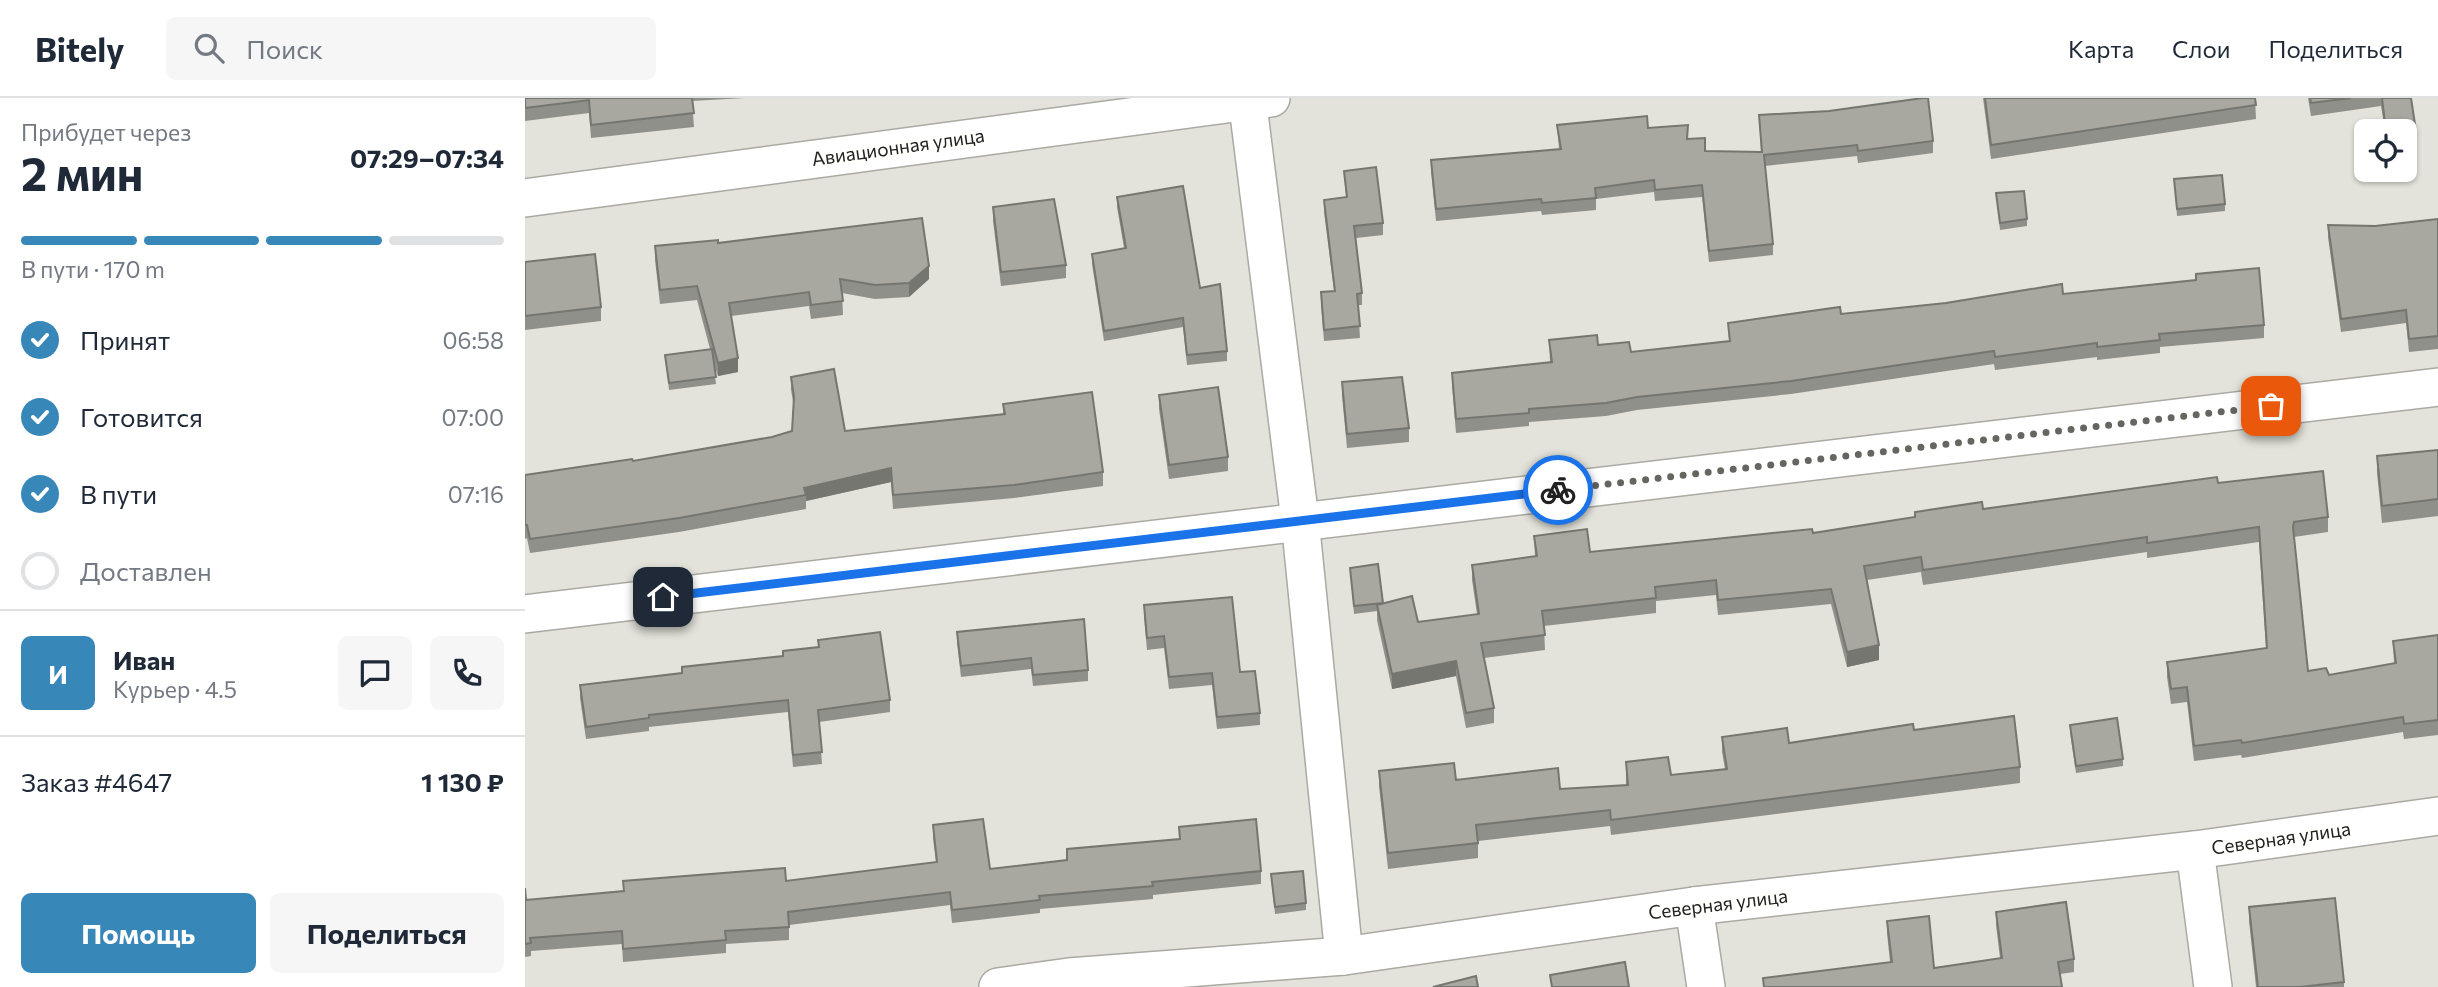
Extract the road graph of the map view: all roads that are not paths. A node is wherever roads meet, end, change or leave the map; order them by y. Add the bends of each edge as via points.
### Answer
1 (1255, 99) edge
2 (525, 198) edge
3 (2438, 387) edge
4 (1300, 520) junction
5 (525, 614) edge
6 (2438, 816) edge
7 (2195, 850) junction
8 (1694, 906) junction
9 (1344, 956) junction
10 (1070, 982) edge
11 (998, 987) edge
12 (1706, 987) edge
13 (2213, 987) edge

1 - 2 street, Авиационная улица
1 - 4 street
3 - 4 street
4 - 5 street
4 - 9 street
6 - 7 street, Северная улица
7 - 8 street, Северная улица
7 - 13 street
8 - 9 street, Северная улица
8 - 12 street
9 - 10 street, Северная улица
10 - 11 street, Северная улица

